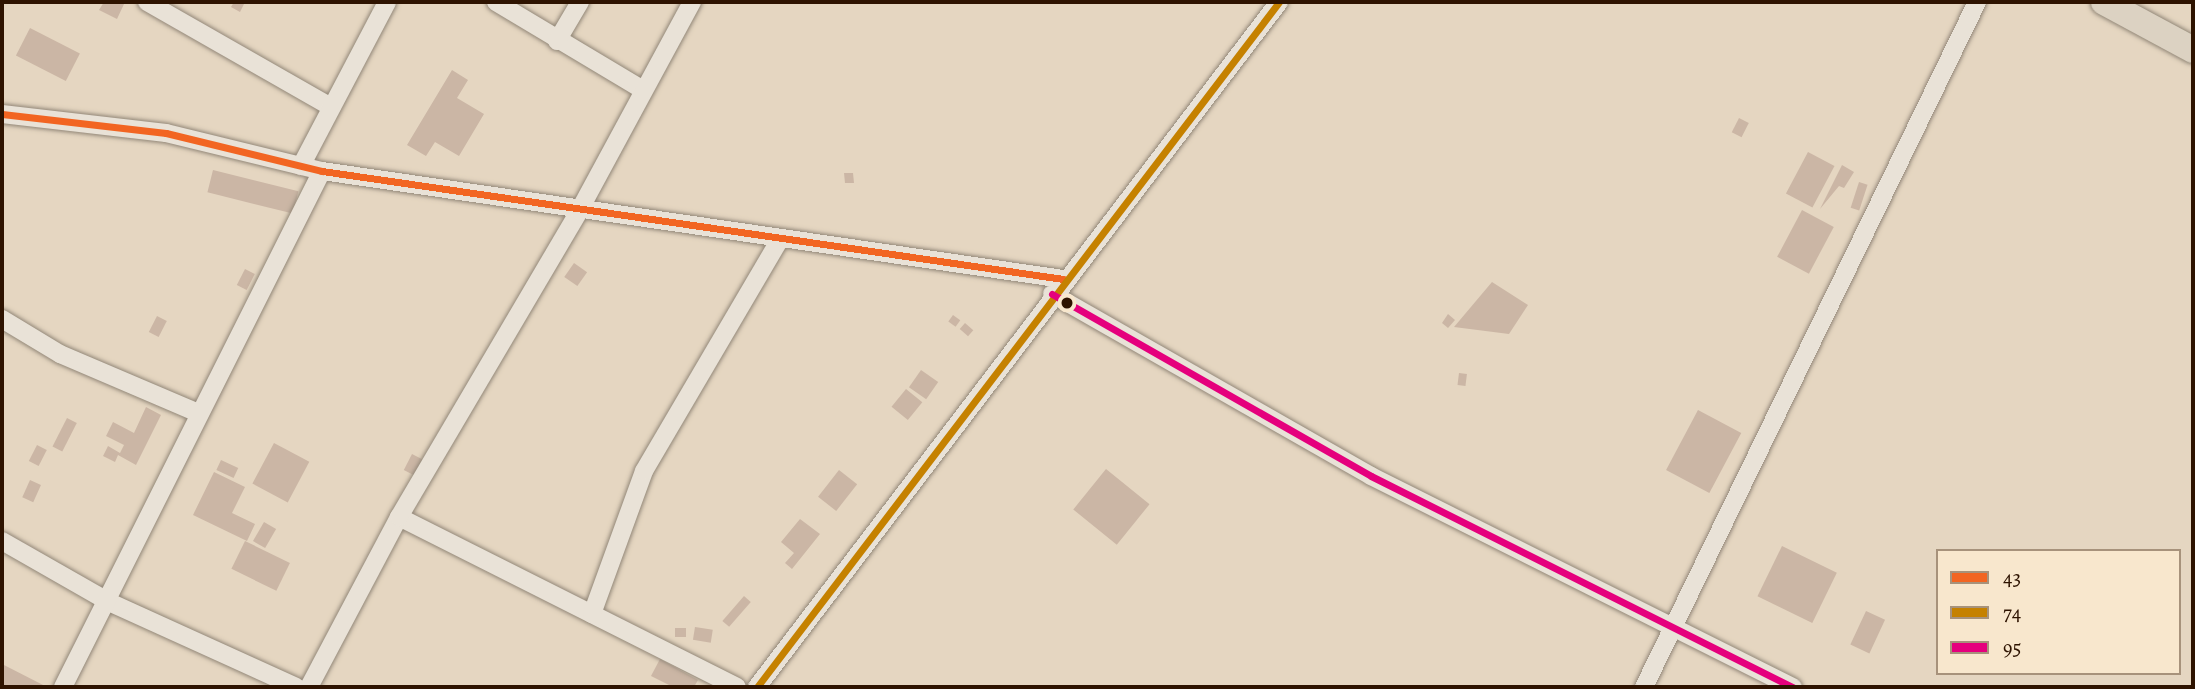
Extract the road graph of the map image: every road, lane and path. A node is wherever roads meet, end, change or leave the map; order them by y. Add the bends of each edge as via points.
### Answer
1 (147, 2) edge
2 (387, 2) edge
3 (496, 2) edge
4 (580, 2) edge
5 (692, 2) edge
6 (1279, 2) edge
7 (1977, 2) edge
8 (2104, 2) edge
9 (557, 41) junction
10 (2193, 50) edge
11 (643, 90) junction
12 (331, 107) junction
13 (2, 114) edge
14 (301, 166) junction
15 (322, 171) junction
16 (579, 211) junction
17 (780, 239) junction
18 (1063, 279) junction
19 (1052, 294) junction
20 (2, 319) edge
21 (198, 413) junction
22 (399, 517) junction
23 (2, 541) edge
24 (109, 602) junction
25 (592, 614) junction
26 (1674, 628) junction
27 (63, 687) edge
28 (296, 687) edge
29 (309, 687) edge
30 (737, 687) edge
31 (757, 687) edge
32 (1644, 687) edge
33 (1793, 687) edge

1 - 12 street
2 - 12 street
3 - 9 street
4 - 9 street
5 - 11 street
6 - 18 street
7 - 26 street
8 - 10 highway
9 - 11 street
11 - 16 street
12 - 14 street
13 - 14 street via 166,132
14 - 15 street
15 - 16 street
15 - 21 street
16 - 17 street
16 - 22 street
17 - 18 street
17 - 25 street via 643,471
18 - 19 street
19 - 26 street via 1371,476
19 - 31 street
20 - 21 street via 60,354
21 - 24 street
22 - 25 street
22 - 29 street
23 - 24 street
24 - 27 street
24 - 28 street
25 - 30 street
26 - 32 street
26 - 33 street

